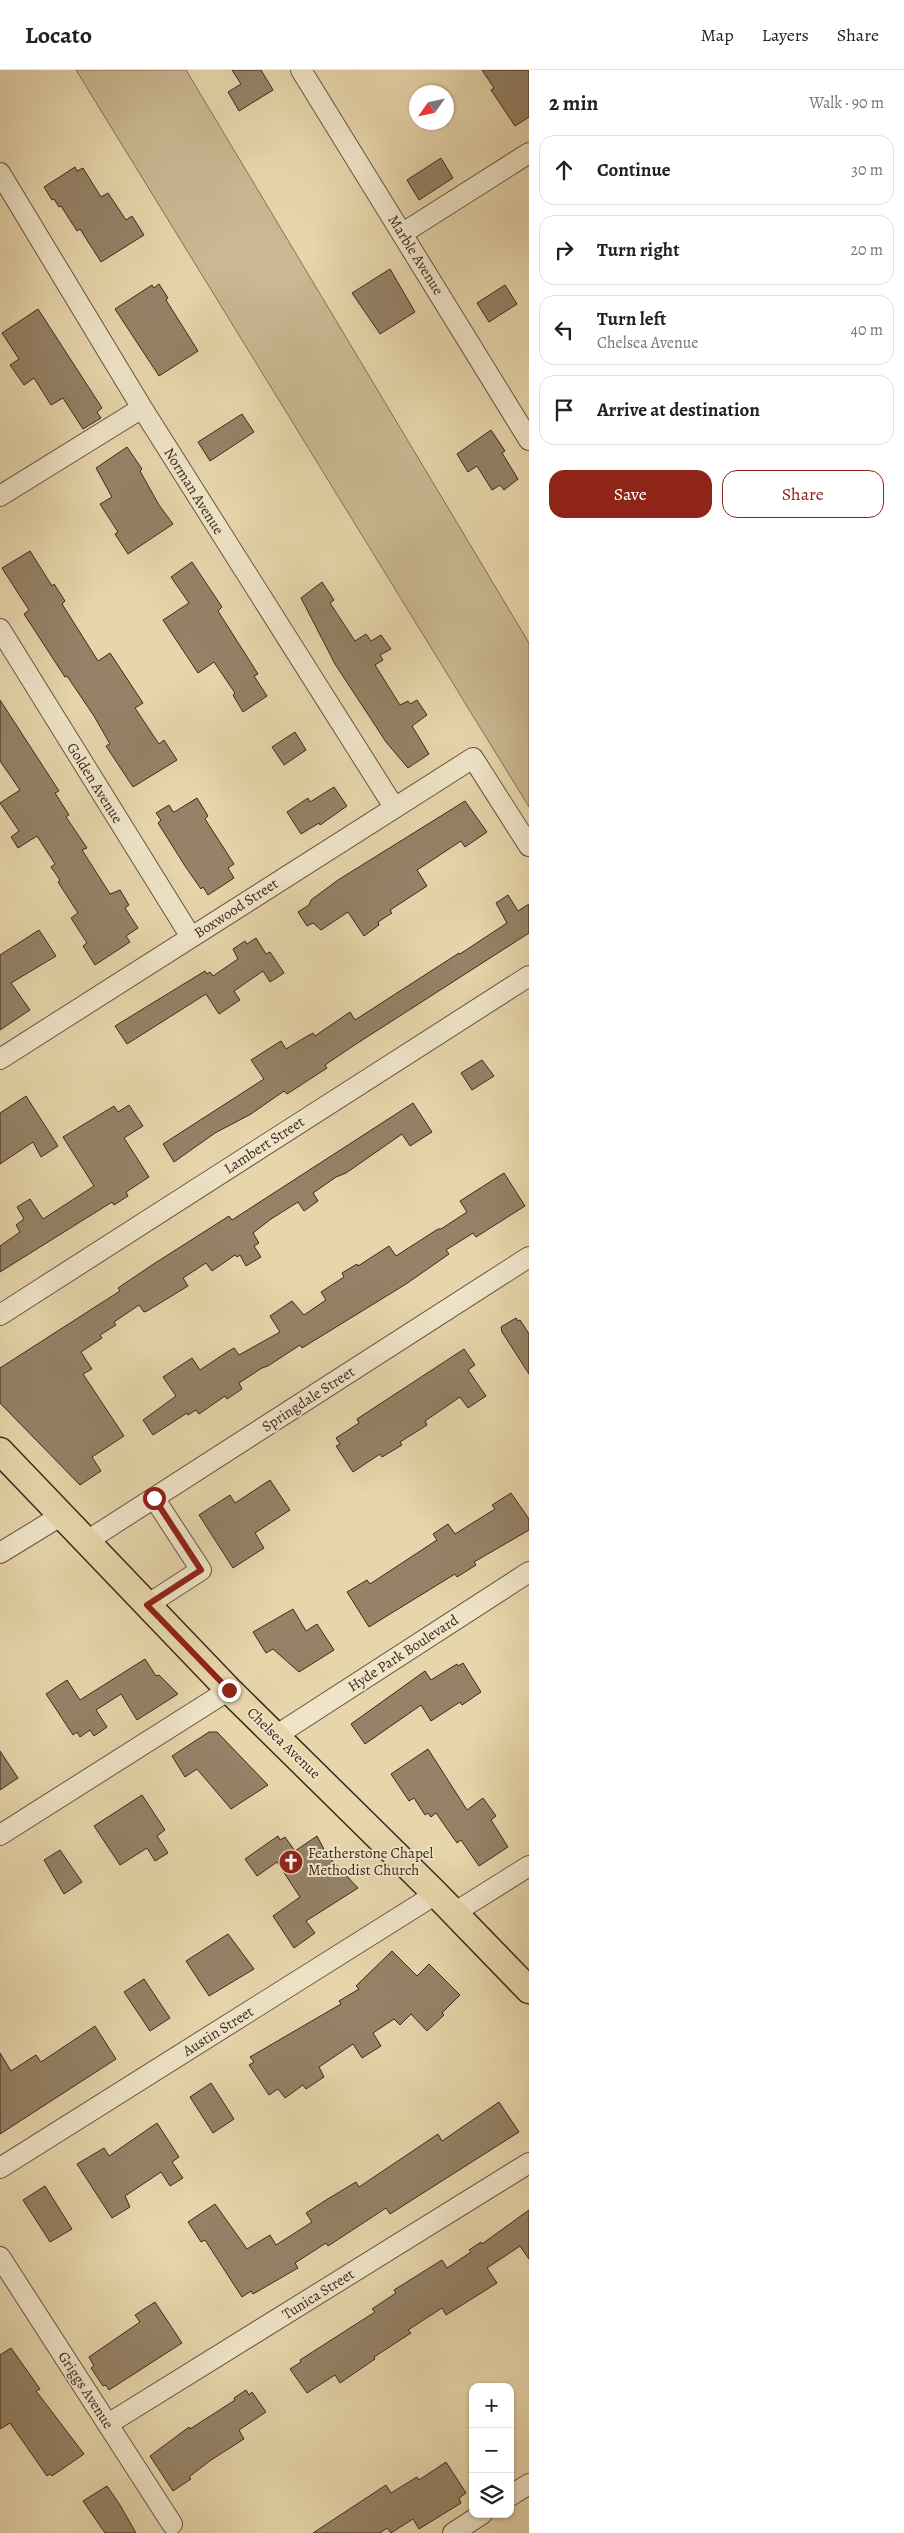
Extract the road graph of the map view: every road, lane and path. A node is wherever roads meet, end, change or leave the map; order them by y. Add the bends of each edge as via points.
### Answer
1 (301, 70) edge
2 (529, 153) edge
3 (0, 173) edge
4 (403, 233) junction
5 (142, 408) junction
6 (529, 440) edge
7 (0, 496) edge
8 (0, 629) edge
9 (394, 807) junction
10 (529, 846) edge
11 (191, 937) junction
12 (529, 976) edge
13 (0, 1060) edge
14 (529, 1257) edge
15 (0, 1315) edge
16 (0, 1451) edge
17 (154, 1498) junction
18 (62, 1515) junction
19 (87, 1541) junction
20 (0, 1554) edge
21 (529, 1572) edge
22 (147, 1605) junction
23 (229, 1690) junction
24 (277, 1735) junction
25 (0, 1835) edge
26 (529, 1866) edge
27 (445, 1904) junction
28 (529, 1990) edge
29 (529, 2163) edge
30 (0, 2168) edge
31 (0, 2257) edge
32 (108, 2424) junction
33 (529, 2484) edge
34 (514, 2493) edge
35 (476, 2518) edge
36 (172, 2524) dead end
37 (453, 2533) edge

1 - 4 street, Marble Avenue
2 - 4 street
3 - 5 street, Norman Avenue
4 - 6 street, Marble Avenue
5 - 7 street
5 - 9 street, Norman Avenue
8 - 11 street, Golden Avenue
9 - 10 street, Boxwood Street via 473,758
9 - 11 street, Boxwood Street
11 - 13 street, Boxwood Street
12 - 15 street, Lambert Street
14 - 17 street, Springdale Street
16 - 18 main road, Chelsea Avenue
17 - 19 street, Springdale Street
17 - 22 street via 201,1570
18 - 19 main road, Chelsea Avenue
18 - 20 street
19 - 22 main road, Chelsea Avenue
21 - 24 street, Hyde Park Boulevard
22 - 23 main road, Chelsea Avenue
23 - 24 main road, Chelsea Avenue
23 - 25 street
24 - 27 main road, Chelsea Avenue
26 - 27 street, Austin Street
27 - 28 main road, Chelsea Avenue
27 - 30 street, Austin Street
29 - 32 street, Tunica Street
31 - 32 street, Griggs Avenue
32 - 36 street, Griggs Avenue
33 - 34 street
35 - 37 street

